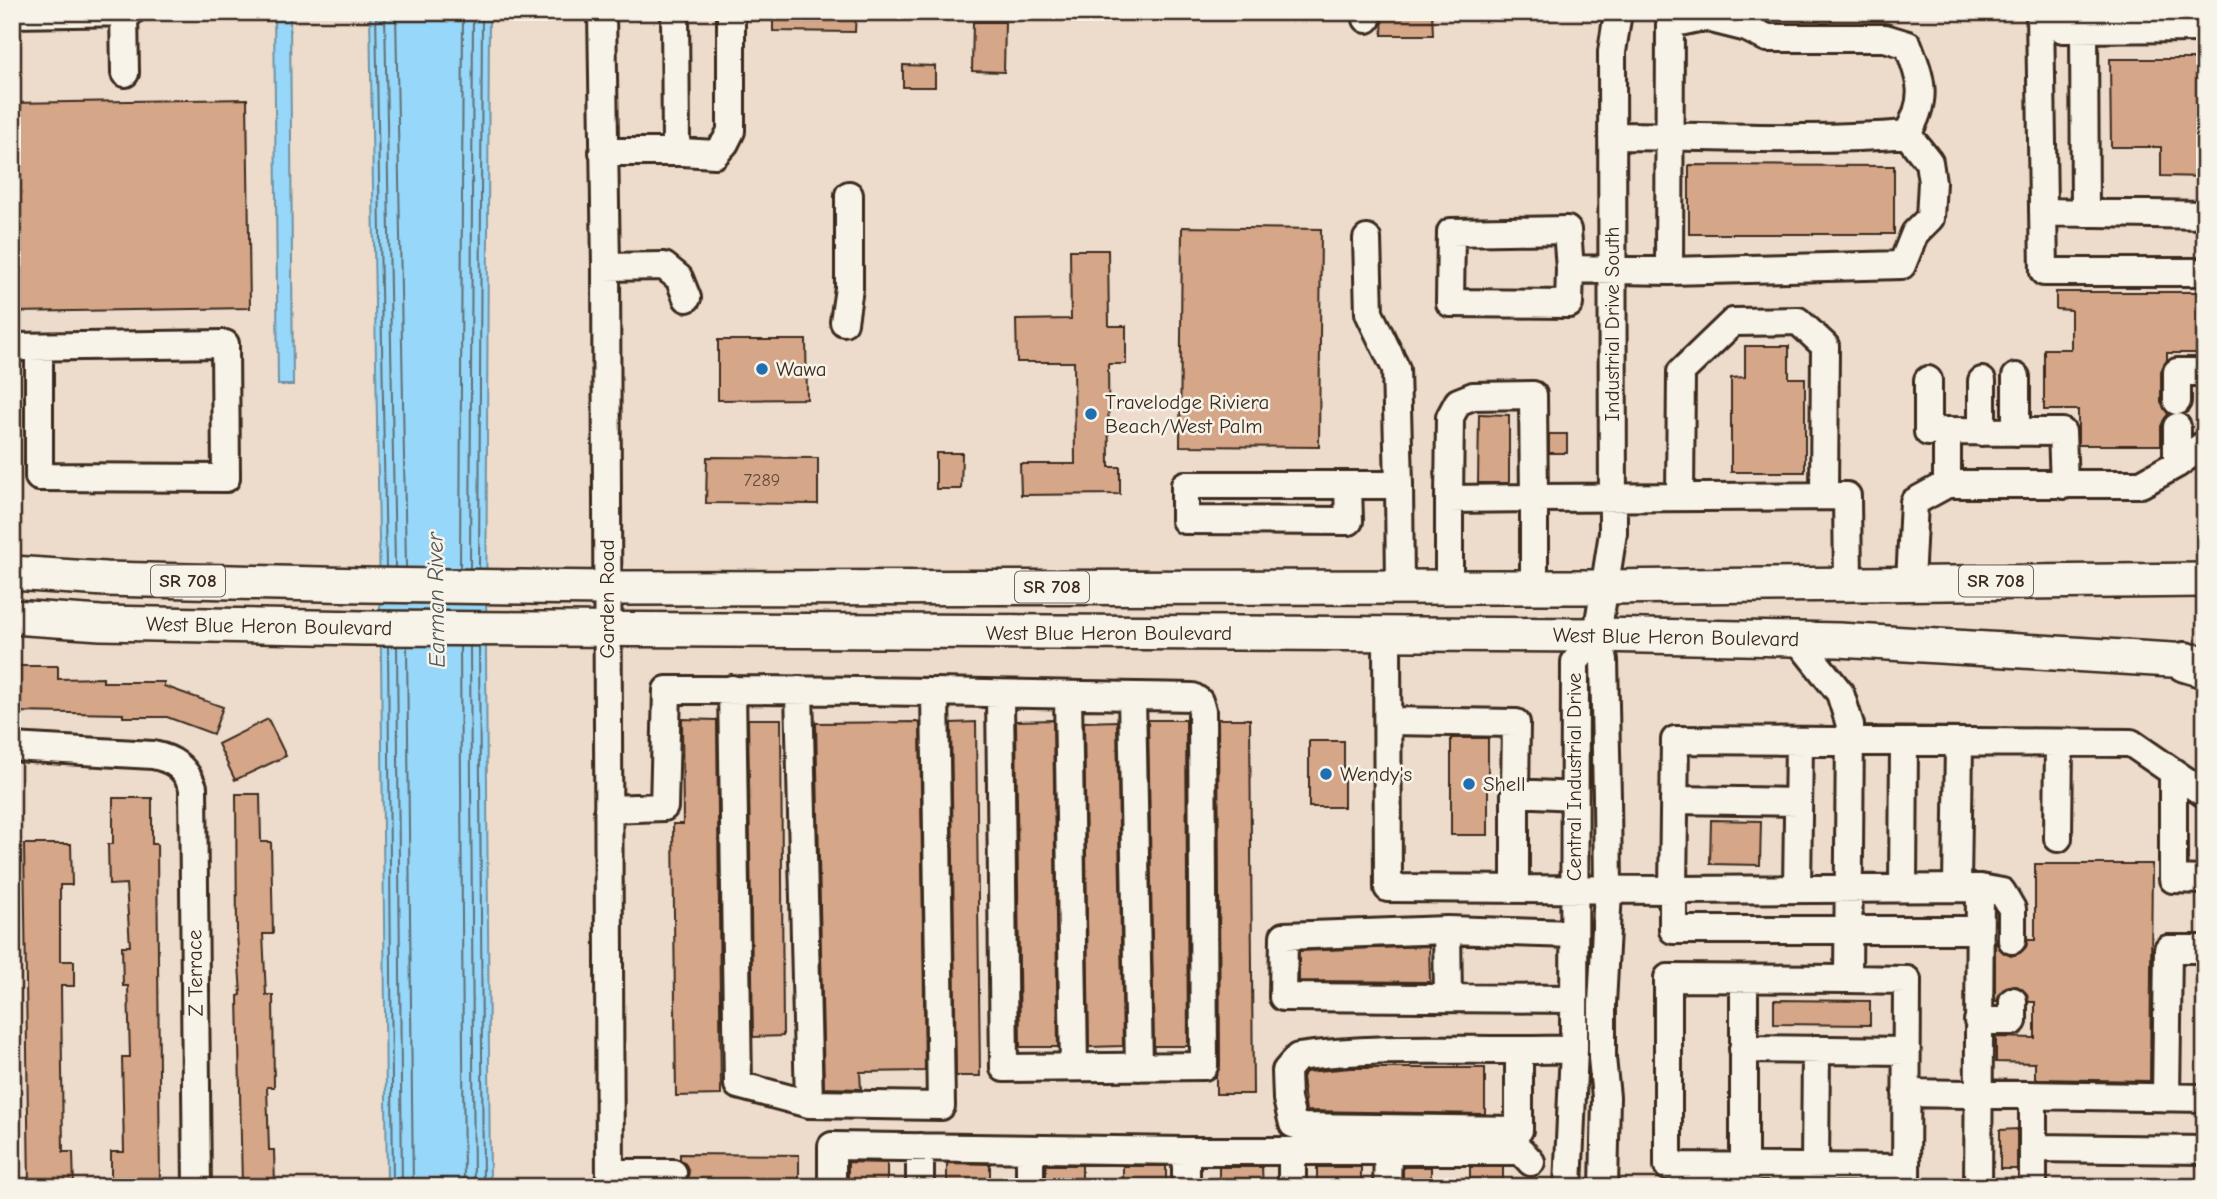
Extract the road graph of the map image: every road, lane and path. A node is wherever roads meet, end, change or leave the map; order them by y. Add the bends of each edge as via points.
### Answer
1 (124, 12) edge
2 (131, 12) edge
3 (602, 12) edge
4 (675, 12) edge
5 (731, 12) edge
6 (1618, 12) edge
7 (2040, 12) edge
8 (2046, 12) edge
9 (12, 14) edge
10 (2205, 28) edge
11 (2084, 29) junction
12 (125, 73) dead end
13 (1907, 134) junction
14 (1612, 136) junction
15 (1669, 136) junction
16 (603, 152) junction
17 (682, 152) junction
18 (849, 195) dead end
19 (2043, 212) junction
20 (2085, 213) junction
21 (2205, 215) edge
22 (1367, 239) dead end
23 (606, 267) junction
24 (1570, 269) junction
25 (1612, 269) junction
26 (1669, 271) junction
27 (2205, 272) edge
28 (687, 298) dead end
29 (845, 322) dead end
30 (12, 346) edge
31 (39, 347) junction
32 (2205, 372) edge
33 (2016, 377) dead end
34 (1928, 380) dead end
35 (1982, 382) dead end
36 (2177, 401) dead end
37 (2177, 428) dead end
38 (1947, 432) junction
39 (1982, 432) junction
40 (2016, 432) junction
41 (2205, 444) edge
42 (2177, 464) junction
43 (1947, 484) junction
44 (1399, 485) junction
45 (2064, 485) junction
46 (1348, 486) junction
47 (1613, 496) junction
48 (1824, 496) junction
49 (1680, 497) junction
50 (1534, 498) junction
51 (1449, 499) junction
52 (12, 573) edge
53 (2205, 580) edge
54 (1910, 582) junction
55 (1848, 583) junction
56 (1534, 586) junction
57 (1400, 587) junction
58 (1449, 587) junction
59 (1605, 587) junction
60 (607, 588) junction
61 (12, 617) edge
62 (607, 631) junction
63 (1387, 635) junction
64 (1597, 635) junction
65 (1797, 639) junction
66 (2198, 664) edge
67 (732, 689) junction
68 (799, 690) junction
69 (935, 692) junction
70 (1000, 694) junction
71 (1068, 695) junction
72 (1132, 696) junction
73 (1388, 721) junction
74 (1799, 743) junction
75 (1850, 743) junction
76 (1904, 743) junction
77 (1959, 743) junction
78 (2059, 743) junction
79 (12, 747) edge
80 (2173, 772) junction
81 (1515, 793) junction
82 (2205, 794) edge
83 (1574, 796) junction
84 (1674, 800) junction
85 (1798, 802) junction
86 (608, 808) junction
87 (2059, 838) dead end
88 (2205, 880) edge
89 (1515, 888) junction
90 (1797, 888) junction
91 (1849, 888) junction
92 (1903, 888) junction
93 (1969, 888) junction
94 (1574, 890) junction
95 (1673, 890) junction
96 (1608, 891) junction
97 (1447, 930) junction
98 (1848, 930) junction
99 (1979, 930) junction
100 (1574, 934) junction
101 (2012, 940) dead end
102 (2205, 949) edge
103 (1744, 979) junction
104 (1848, 979) junction
105 (1448, 997) junction
106 (1574, 999) junction
107 (2013, 1002) dead end
108 (1978, 1021) junction
109 (1574, 1049) junction
110 (1743, 1049) junction
111 (1816, 1049) junction
112 (1519, 1051) junction
113 (1906, 1051) junction
114 (1074, 1067) junction
115 (1139, 1067) junction
116 (1906, 1093) junction
117 (1977, 1095) junction
118 (2033, 1096) junction
119 (2166, 1098) junction
120 (2205, 1098) edge
121 (809, 1104) junction
122 (920, 1147) junction
123 (2033, 1148) junction
124 (1030, 1149) junction
125 (2205, 1150) edge
126 (1186, 1151) junction
127 (1292, 1152) junction
128 (1388, 1152) junction
129 (1569, 1160) junction
130 (1744, 1168) junction
131 (1815, 1168) junction
132 (673, 1173) dead end
133 (1530, 1174) edge
134 (1906, 1177) edge
135 (610, 1180) edge
136 (197, 1187) edge
137 (832, 1187) edge
138 (920, 1187) edge
139 (1030, 1187) edge
140 (1186, 1187) edge
141 (1292, 1187) edge
142 (1387, 1187) edge
143 (1568, 1187) edge
144 (1604, 1187) edge
145 (1978, 1187) edge
146 (2033, 1187) edge

1 - 2 street
1 - 9 street
1 - 12 street
3 - 16 street, Garden Road
4 - 17 street via 676,145
5 - 17 street via 732,131 715,154
6 - 14 street, Industrial Drive South via 1612,52
7 - 19 street
8 - 11 street via 2063,29
10 - 11 street
11 - 20 street
13 - 15 street via 1861,138
13 - 15 street via 1918,116 1922,79 1908,45 1885,38 1767,38 1747,28 1703,18 1670,23
13 - 26 street via 1929,162 1933,182 1930,218 1915,233 1902,265
14 - 15 street
14 - 25 street, Industrial Drive South
15 - 26 street
16 - 17 street
16 - 23 street, Garden Road
18 - 29 street
19 - 20 street
19 - 27 street via 2044,272
20 - 21 street
22 - 44 street via 1369,313 1396,369
23 - 28 street via 664,266 679,278
23 - 60 street, Garden Road
24 - 24 street via 1567,230 1451,232 1450,303 1569,304
24 - 25 street
25 - 26 street
25 - 47 street, Industrial Drive South
30 - 31 street
31 - 31 street via 225,344 226,478 39,477
32 - 36 street via 2177,372
33 - 40 street
34 - 38 street via 1928,432
35 - 39 street
37 - 42 street
38 - 39 street
38 - 43 street
39 - 40 street
40 - 45 street via 2062,432
41 - 42 street
42 - 45 street via 2141,484
43 - 45 street
43 - 54 street via 1914,502
44 - 46 street
44 - 57 street
46 - 46 street via 1185,485 1185,520 1349,521
47 - 49 street
47 - 50 street
47 - 59 street, Industrial Drive South
48 - 49 street
48 - 49 street via 1825,346 1798,321 1785,321 1733,322 1682,372
48 - 55 street via 1847,496
50 - 51 street
50 - 51 street via 1533,395 1473,396 1458,402 1450,417
50 - 56 street
51 - 58 street
52 - 60 main road, West Blue Heron Boulevard / SR 708 via 105,579
53 - 54 main road, West Blue Heron Boulevard / SR 708
54 - 55 main road, West Blue Heron Boulevard / SR 708
55 - 59 main road, West Blue Heron Boulevard / SR 708
56 - 58 main road, West Blue Heron Boulevard / SR 708
56 - 59 main road, West Blue Heron Boulevard / SR 708
57 - 58 main road, West Blue Heron Boulevard / SR 708
57 - 60 main road, West Blue Heron Boulevard / SR 708
59 - 64 street, Industrial Drive South
60 - 62 street, Garden Road
61 - 62 main road, West Blue Heron Boulevard / SR 708 via 102,623
62 - 63 main road, West Blue Heron Boulevard / SR 708
62 - 86 street, Garden Road
63 - 64 main road, West Blue Heron Boulevard / SR 708
63 - 73 street
64 - 65 main road, West Blue Heron Boulevard / SR 708
64 - 83 street, Central Industrial Drive via 1575,662
64 - 96 street, Central Industrial Drive via 1604,660
65 - 66 main road, West Blue Heron Boulevard / SR 708
65 - 75 street via 1840,693 1850,725
67 - 68 street via 755,707 785,706
67 - 86 street via 667,690 664,807
67 - 121 street via 738,1085
68 - 69 street
68 - 121 street
69 - 70 street
69 - 121 street via 941,1106
70 - 71 street
70 - 114 street via 1004,1068
71 - 72 street
71 - 114 street
72 - 115 street
72 - 115 street via 1192,697 1202,710 1204,1066
73 - 81 street via 1516,723
73 - 89 street via 1388,888
74 - 75 street
74 - 84 street via 1675,740
74 - 85 street
75 - 76 street
75 - 91 street
76 - 77 street
76 - 92 street
77 - 78 street
77 - 93 street
78 - 80 street via 2131,743
78 - 87 street
79 - 136 street, Z Terrace via 153,755 167,758 188,775 193,787
80 - 82 street
80 - 88 street via 2173,880
81 - 83 street
81 - 89 street
83 - 94 street, Central Industrial Drive
84 - 85 street
84 - 95 street
85 - 90 street
86 - 135 street, Garden Road
89 - 94 street
90 - 91 street
90 - 95 street
91 - 92 street
91 - 98 street
92 - 93 street
93 - 99 street
93 - 101 street via 2002,892 2012,909
94 - 96 street
94 - 100 street, Central Industrial Drive
95 - 96 street
95 - 98 street via 1673,930
96 - 144 street, Central Industrial Drive via 1602,1004
97 - 100 street
97 - 105 street
97 - 105 street via 1284,936 1283,997
98 - 99 street
98 - 104 street
99 - 108 street
100 - 106 street, Central Industrial Drive
102 - 119 street via 2168,949
103 - 104 street
103 - 110 street
103 - 130 street via 1668,978 1668,1166
104 - 113 street via 1907,980
105 - 106 street
106 - 109 street, Central Industrial Drive
107 - 108 street via 2013,1021
108 - 117 street
109 - 112 street
109 - 129 street, Central Industrial Drive
110 - 111 street
110 - 130 street
111 - 113 street
111 - 131 street
112 - 112 street via 1519,1130 1293,1124 1286,1071 1298,1057 1342,1051
113 - 116 street
114 - 115 street
116 - 117 street
116 - 134 street
117 - 118 street
117 - 145 street
118 - 119 street
118 - 123 street
119 - 120 street
122 - 124 street
122 - 137 street via 832,1146
122 - 138 street
123 - 125 street
123 - 146 street
124 - 126 street
124 - 139 street
126 - 127 street
126 - 140 street
127 - 128 street
127 - 141 street
128 - 133 street via 1521,1151
128 - 142 street
129 - 133 street
129 - 143 street, Central Industrial Drive
130 - 131 street
131 - 134 street
132 - 135 street

